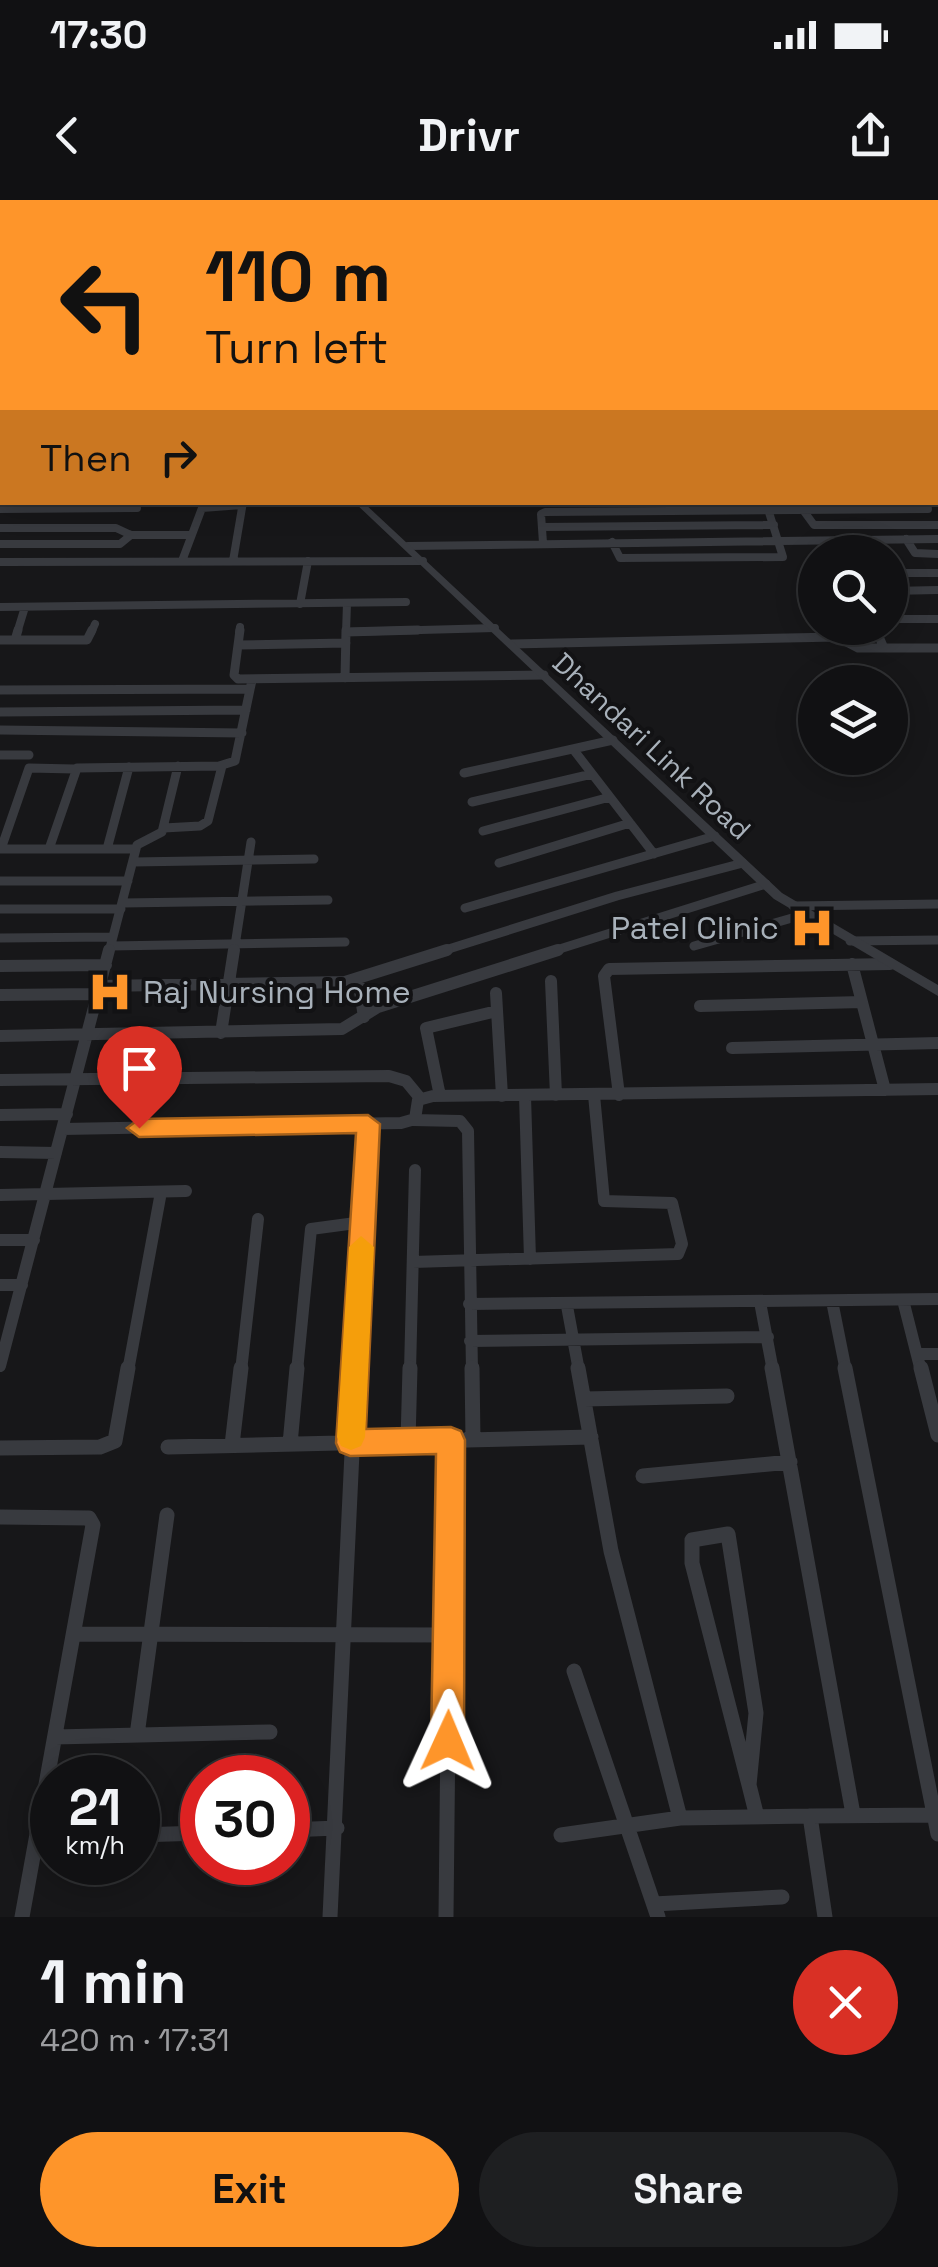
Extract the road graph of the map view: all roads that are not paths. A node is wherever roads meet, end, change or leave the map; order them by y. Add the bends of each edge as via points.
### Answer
1 (109, 505) edge
2 (232, 505) edge
3 (242, 505) edge
4 (361, 505) edge
5 (43, 506) edge
6 (75, 506) edge
7 (767, 506) edge
8 (6, 507) edge
9 (137, 508) dead end
10 (804, 510) junction
11 (933, 517) edge
12 (774, 525) junction
13 (0, 528) edge
14 (33, 528) junction
15 (542, 528) junction
16 (131, 535) junction
17 (190, 535) junction
18 (938, 539) edge
19 (778, 540) junction
20 (798, 540) edge
21 (908, 540) edge
22 (543, 542) junction
23 (612, 542) junction
24 (908, 543) edge
25 (0, 544) edge
26 (26, 544) junction
27 (408, 546) junction
28 (938, 554) edge
29 (424, 560) junction
30 (182, 561) junction
31 (234, 561) junction
32 (308, 561) junction
33 (0, 562) edge
34 (938, 573) edge
35 (908, 574) edge
36 (938, 590) edge
37 (908, 591) edge
38 (406, 602) dead end
39 (348, 603) junction
40 (300, 604) junction
41 (0, 607) edge
42 (25, 607) junction
43 (908, 619) edge
44 (938, 619) edge
45 (94, 624) dead end
46 (240, 628) dead end
47 (494, 628) junction
48 (798, 634) edge
49 (346, 637) junction
50 (0, 640) edge
51 (15, 640) junction
52 (512, 644) junction
53 (238, 645) junction
54 (852, 645) edge
55 (883, 645) edge
56 (884, 648) junction
57 (938, 648) edge
58 (544, 675) junction
59 (345, 678) junction
60 (251, 684) junction
61 (0, 690) edge
62 (246, 710) junction
63 (0, 712) edge
64 (0, 730) edge
65 (242, 733) junction
66 (614, 740) junction
67 (573, 750) junction
68 (0, 755) edge
69 (29, 755) dead end
70 (178, 766) junction
71 (222, 766) junction
72 (129, 767) junction
73 (74, 769) junction
74 (464, 773) dead end
75 (592, 774) junction
76 (610, 797) junction
77 (472, 802) dead end
78 (630, 823) junction
79 (164, 828) junction
80 (482, 831) dead end
81 (715, 836) junction
82 (251, 842) dead end
83 (1, 849) edge
84 (49, 849) junction
85 (108, 849) junction
86 (654, 854) junction
87 (134, 856) junction
88 (314, 859) dead end
89 (248, 860) junction
90 (743, 862) junction
91 (499, 863) dead end
92 (0, 881) edge
93 (128, 881) junction
94 (766, 884) junction
95 (328, 900) dead end
96 (242, 901) junction
97 (938, 904) edge
98 (122, 906) junction
99 (793, 906) junction
100 (465, 908) dead end
101 (0, 909) edge
102 (806, 914) junction
103 (1, 938) edge
104 (938, 940) edge
105 (850, 941) junction
106 (112, 942) junction
107 (346, 942) dead end
108 (236, 944) junction
109 (694, 946) dead end
110 (852, 964) junction
111 (890, 964) junction
112 (106, 965) junction
113 (0, 966) edge
114 (358, 978) junction
115 (551, 981) dead end
116 (229, 986) junction
117 (937, 988) edge
118 (98, 990) junction
119 (496, 992) dead end
120 (0, 995) edge
121 (862, 1002) junction
122 (700, 1006) dead end
123 (497, 1011) junction
124 (364, 1016) junction
125 (221, 1032) junction
126 (87, 1035) junction
127 (0, 1036) edge
128 (938, 1043) edge
129 (873, 1044) junction
130 (732, 1048) dead end
131 (0, 1080) edge
132 (76, 1080) junction
133 (938, 1089) edge
134 (885, 1090) junction
135 (619, 1094) junction
136 (556, 1095) junction
137 (594, 1095) junction
138 (440, 1096) junction
139 (502, 1096) junction
140 (524, 1096) junction
141 (420, 1098) junction
142 (66, 1114) junction
143 (0, 1115) edge
144 (413, 1120) junction
145 (368, 1124) junction
146 (63, 1130) junction
147 (0, 1152) edge
148 (56, 1153) junction
149 (415, 1170) dead end
150 (186, 1191) dead end
151 (160, 1192) junction
152 (0, 1194) edge
153 (46, 1194) junction
154 (258, 1219) dead end
155 (363, 1222) junction
156 (0, 1240) edge
157 (34, 1240) junction
158 (530, 1259) junction
159 (468, 1261) junction
160 (413, 1262) junction
161 (22, 1284) junction
162 (0, 1285) edge
163 (903, 1300) junction
164 (938, 1300) edge
165 (832, 1301) junction
166 (760, 1302) junction
167 (469, 1304) junction
168 (567, 1306) junction
169 (4, 1334) edge
170 (768, 1337) junction
171 (573, 1338) junction
172 (470, 1341) junction
173 (916, 1354) junction
174 (938, 1354) edge
175 (0, 1366) edge
176 (727, 1396) dead end
177 (584, 1399) junction
178 (938, 1435) edge
179 (591, 1437) junction
180 (451, 1440) junction
181 (473, 1440) junction
182 (408, 1442) junction
183 (350, 1443) junction
184 (290, 1444) junction
185 (232, 1445) junction
186 (168, 1446) dead end
187 (0, 1448) edge
188 (790, 1462) junction
189 (643, 1476) dead end
190 (167, 1515) dead end
191 (0, 1517) edge
192 (74, 1634) junction
193 (153, 1634) junction
194 (346, 1635) junction
195 (448, 1635) junction
196 (574, 1671) dead end
197 (270, 1732) dead end
198 (137, 1735) junction
199 (55, 1737) junction
200 (53, 1755) edge
201 (749, 1785) junction
202 (853, 1814) junction
203 (810, 1816) junction
204 (758, 1817) junction
205 (680, 1818) junction
206 (627, 1822) junction
207 (937, 1822) edge
208 (337, 1828) junction
209 (310, 1829) edge
210 (561, 1835) dead end
211 (31, 1885) edge
212 (782, 1898) dead end
213 (656, 1911) edge
214 (22, 1917) edge
215 (330, 1917) edge
216 (446, 1917) edge
217 (825, 1917) edge

1 - 6 street
1 - 9 street
2 - 17 street via 202,508
3 - 31 street
4 - 27 street, Dhandari Link Road
5 - 6 street
5 - 8 street
7 - 10 street
7 - 12 street
7 - 15 street via 545,512
10 - 11 street
10 - 11 street via 814,525
12 - 15 street
12 - 19 street
13 - 14 street
14 - 16 street via 122,528
14 - 26 street
15 - 22 street
16 - 17 street
16 - 26 street via 120,544
17 - 30 street
18 - 21 street
19 - 20 street
19 - 23 street
19 - 23 street via 783,557 620,558
22 - 23 street
22 - 27 street
24 - 28 street via 915,553
25 - 26 street
27 - 29 street, Dhandari Link Road
29 - 32 street
29 - 47 street, Dhandari Link Road
30 - 31 street
30 - 33 street
31 - 32 street
32 - 40 street
34 - 35 street
36 - 37 street
38 - 39 street
39 - 40 street
39 - 49 street
40 - 42 street
41 - 42 street
42 - 51 street
43 - 44 street
45 - 51 street via 87,640
46 - 53 street
47 - 49 street
47 - 52 street, Dhandari Link Road
48 - 52 street
49 - 53 street
49 - 59 street
50 - 51 street
52 - 58 street, Dhandari Link Road
53 - 60 street via 236,678
54 - 56 street
55 - 56 street
56 - 57 street
58 - 59 street
58 - 66 street, Dhandari Link Road
59 - 60 street
60 - 61 street
60 - 62 street
62 - 63 street
62 - 65 street
64 - 65 street
65 - 71 street via 238,756
66 - 67 street
66 - 81 street, Dhandari Link Road
67 - 74 street
67 - 75 street
68 - 69 street
70 - 71 street
70 - 72 street
70 - 79 street
71 - 79 street via 208,822
72 - 73 street
72 - 85 street
73 - 83 street via 28,768
73 - 84 street
75 - 76 street
75 - 77 street
76 - 78 street
76 - 80 street
78 - 86 street
78 - 91 street
79 - 87 street via 140,840
81 - 86 street
81 - 90 street, Dhandari Link Road
82 - 89 street
83 - 84 street
84 - 85 street
85 - 87 street
86 - 100 street
87 - 89 street
87 - 93 street
88 - 89 street
89 - 96 street
90 - 94 street, Dhandari Link Road
90 - 114 street
92 - 93 street
93 - 98 street
94 - 99 street, Dhandari Link Road
94 - 124 street
95 - 96 street
96 - 98 street
96 - 108 street
97 - 99 street
98 - 101 street
98 - 106 street
99 - 102 street, Dhandari Link Road
102 - 105 street, Dhandari Link Road
102 - 109 street
103 - 106 street
104 - 105 street
105 - 111 street, Dhandari Link Road
106 - 108 street
106 - 112 street
107 - 108 street
108 - 116 street
110 - 111 street
110 - 121 street
110 - 135 street via 610,969 604,976
111 - 117 street, Dhandari Link Road
112 - 113 street
112 - 118 street
114 - 116 street
114 - 124 street
115 - 136 street
116 - 118 street
116 - 125 street
118 - 120 street
118 - 126 street
119 - 123 street
121 - 122 street
121 - 129 street
123 - 138 street via 426,1028
123 - 139 street
124 - 125 street via 332,1030
125 - 126 street
126 - 127 street
126 - 132 street
128 - 129 street
129 - 130 street
129 - 134 street
131 - 132 street
132 - 141 street via 389,1076 406,1081
132 - 142 street
133 - 134 street
134 - 135 street
135 - 137 street
136 - 137 street
136 - 140 street
137 - 158 street via 604,1201 672,1203 680,1251
138 - 139 street
138 - 141 street
139 - 140 street
140 - 158 street
141 - 144 street
142 - 143 street
142 - 146 street
144 - 145 street
144 - 159 street via 467,1126
145 - 146 street
145 - 155 street
146 - 148 street
147 - 148 street
148 - 153 street
149 - 160 street
150 - 151 street
151 - 153 street
151 - 187 street via 116,1441 100,1447
152 - 153 street
153 - 157 street
154 - 185 street
155 - 183 street
155 - 184 street via 310,1228
156 - 157 street
157 - 161 street
158 - 159 street
159 - 160 street
159 - 167 street
160 - 182 street
161 - 162 street
161 - 169 street
163 - 164 street
163 - 165 street
163 - 173 street
165 - 166 street
165 - 207 street
166 - 168 street
166 - 170 street
167 - 168 street
167 - 172 street
168 - 171 street
169 - 175 street
170 - 171 street
170 - 188 street
171 - 172 street
171 - 177 street
172 - 181 street
173 - 174 street
173 - 178 street
176 - 177 street
177 - 179 street
179 - 181 street
179 - 205 street via 611,1551
180 - 181 street
180 - 182 street
180 - 195 street
182 - 183 street
183 - 184 street
183 - 194 street
184 - 185 street
185 - 186 street
188 - 189 street
188 - 202 street
190 - 193 street
191 - 192 street via 89,1518
192 - 193 street
192 - 199 street
193 - 194 street
193 - 198 street
194 - 195 street
194 - 208 street
195 - 216 street
196 - 206 street
197 - 198 street
198 - 199 street
199 - 200 street
201 - 201 street via 692,1563 692,1540 711,1534 728,1534 734,1552 756,1712
201 - 204 street
202 - 203 street
202 - 207 street
203 - 204 street
203 - 217 street
204 - 205 street
205 - 206 street
206 - 210 street
206 - 213 street
208 - 209 street
208 - 215 street
211 - 214 street
212 - 213 street

